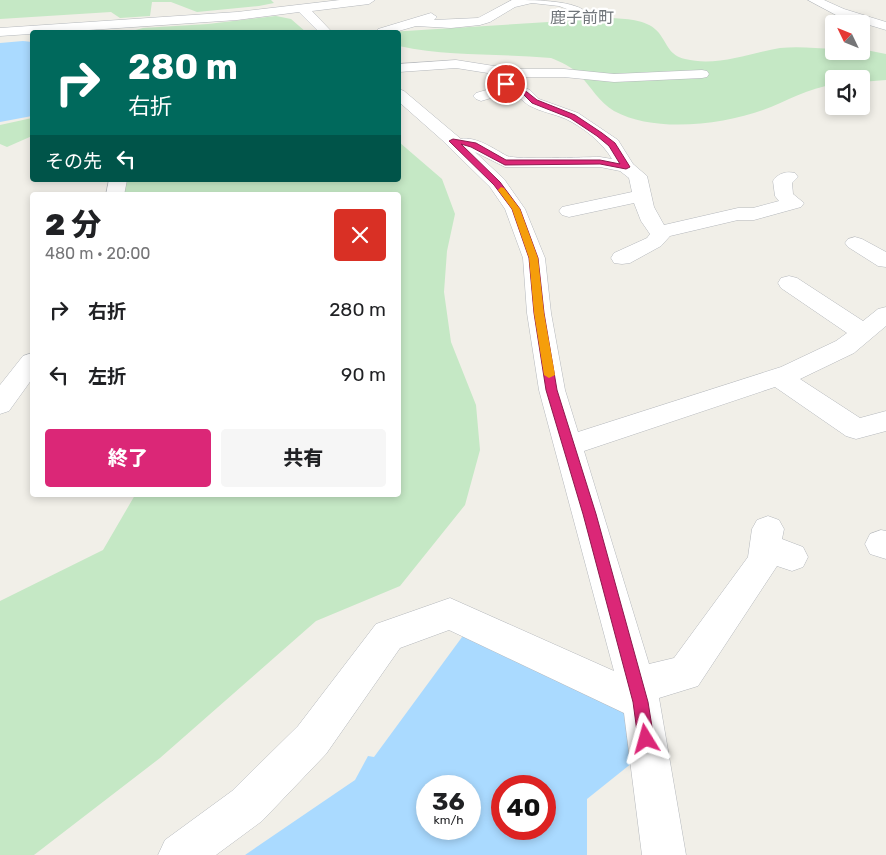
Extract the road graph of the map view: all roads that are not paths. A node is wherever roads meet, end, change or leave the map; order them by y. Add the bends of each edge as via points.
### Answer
1 (369, 0) edge
2 (528, 0) edge
3 (536, 0) edge
4 (814, 0) edge
5 (302, 8) junction
6 (452, 11) dead end
7 (572, 17) dead end
8 (415, 22) junction
9 (886, 26) edge
10 (324, 30) edge
11 (389, 30) edge
12 (0, 32) edge
13 (401, 68) edge
14 (702, 74) dead end
15 (483, 78) dead end
16 (406, 88) edge
17 (481, 96) dead end
18 (608, 122) dead end
19 (585, 124) junction
20 (453, 141) junction
21 (626, 167) junction
22 (789, 177) dead end
23 (642, 196) junction
24 (569, 211) dead end
25 (693, 213) dead end
26 (656, 229) junction
27 (855, 243) dead end
28 (622, 258) dead end
29 (886, 260) edge
30 (789, 283) dead end
31 (886, 314) edge
32 (863, 332) junction
33 (30, 365) edge
34 (778, 377) junction
35 (0, 404) edge
36 (886, 420) edge
37 (570, 445) junction
38 (776, 544) dead end
39 (638, 694) junction
40 (180, 855) edge
41 (664, 855) edge

1 - 5 street
2 - 8 street via 508,4 481,20 434,25
3 - 7 street via 575,8 579,11
4 - 9 street
5 - 10 street
5 - 12 street via 237,16
6 - 8 street
8 - 11 street
13 - 14 street via 456,64 513,73 564,73 614,78
15 - 16 street via 422,76
16 - 20 street
17 - 19 street via 510,86 534,102
18 - 19 street
19 - 21 street via 612,144
20 - 21 street via 474,145 505,162 600,162
20 - 37 street via 497,183 516,209 534,258 552,390
21 - 23 street via 638,176
22 - 26 street via 782,181 784,196 794,203 754,214
23 - 24 street
23 - 26 street via 646,215
25 - 26 street
26 - 28 street via 661,234 654,242
27 - 29 street
30 - 32 street
31 - 32 street
32 - 34 street via 845,347
33 - 35 street
34 - 36 street via 856,429
34 - 37 street
37 - 39 street
38 - 39 street via 685,673
39 - 40 street via 450,614 388,636 312,740 247,806
39 - 41 street

